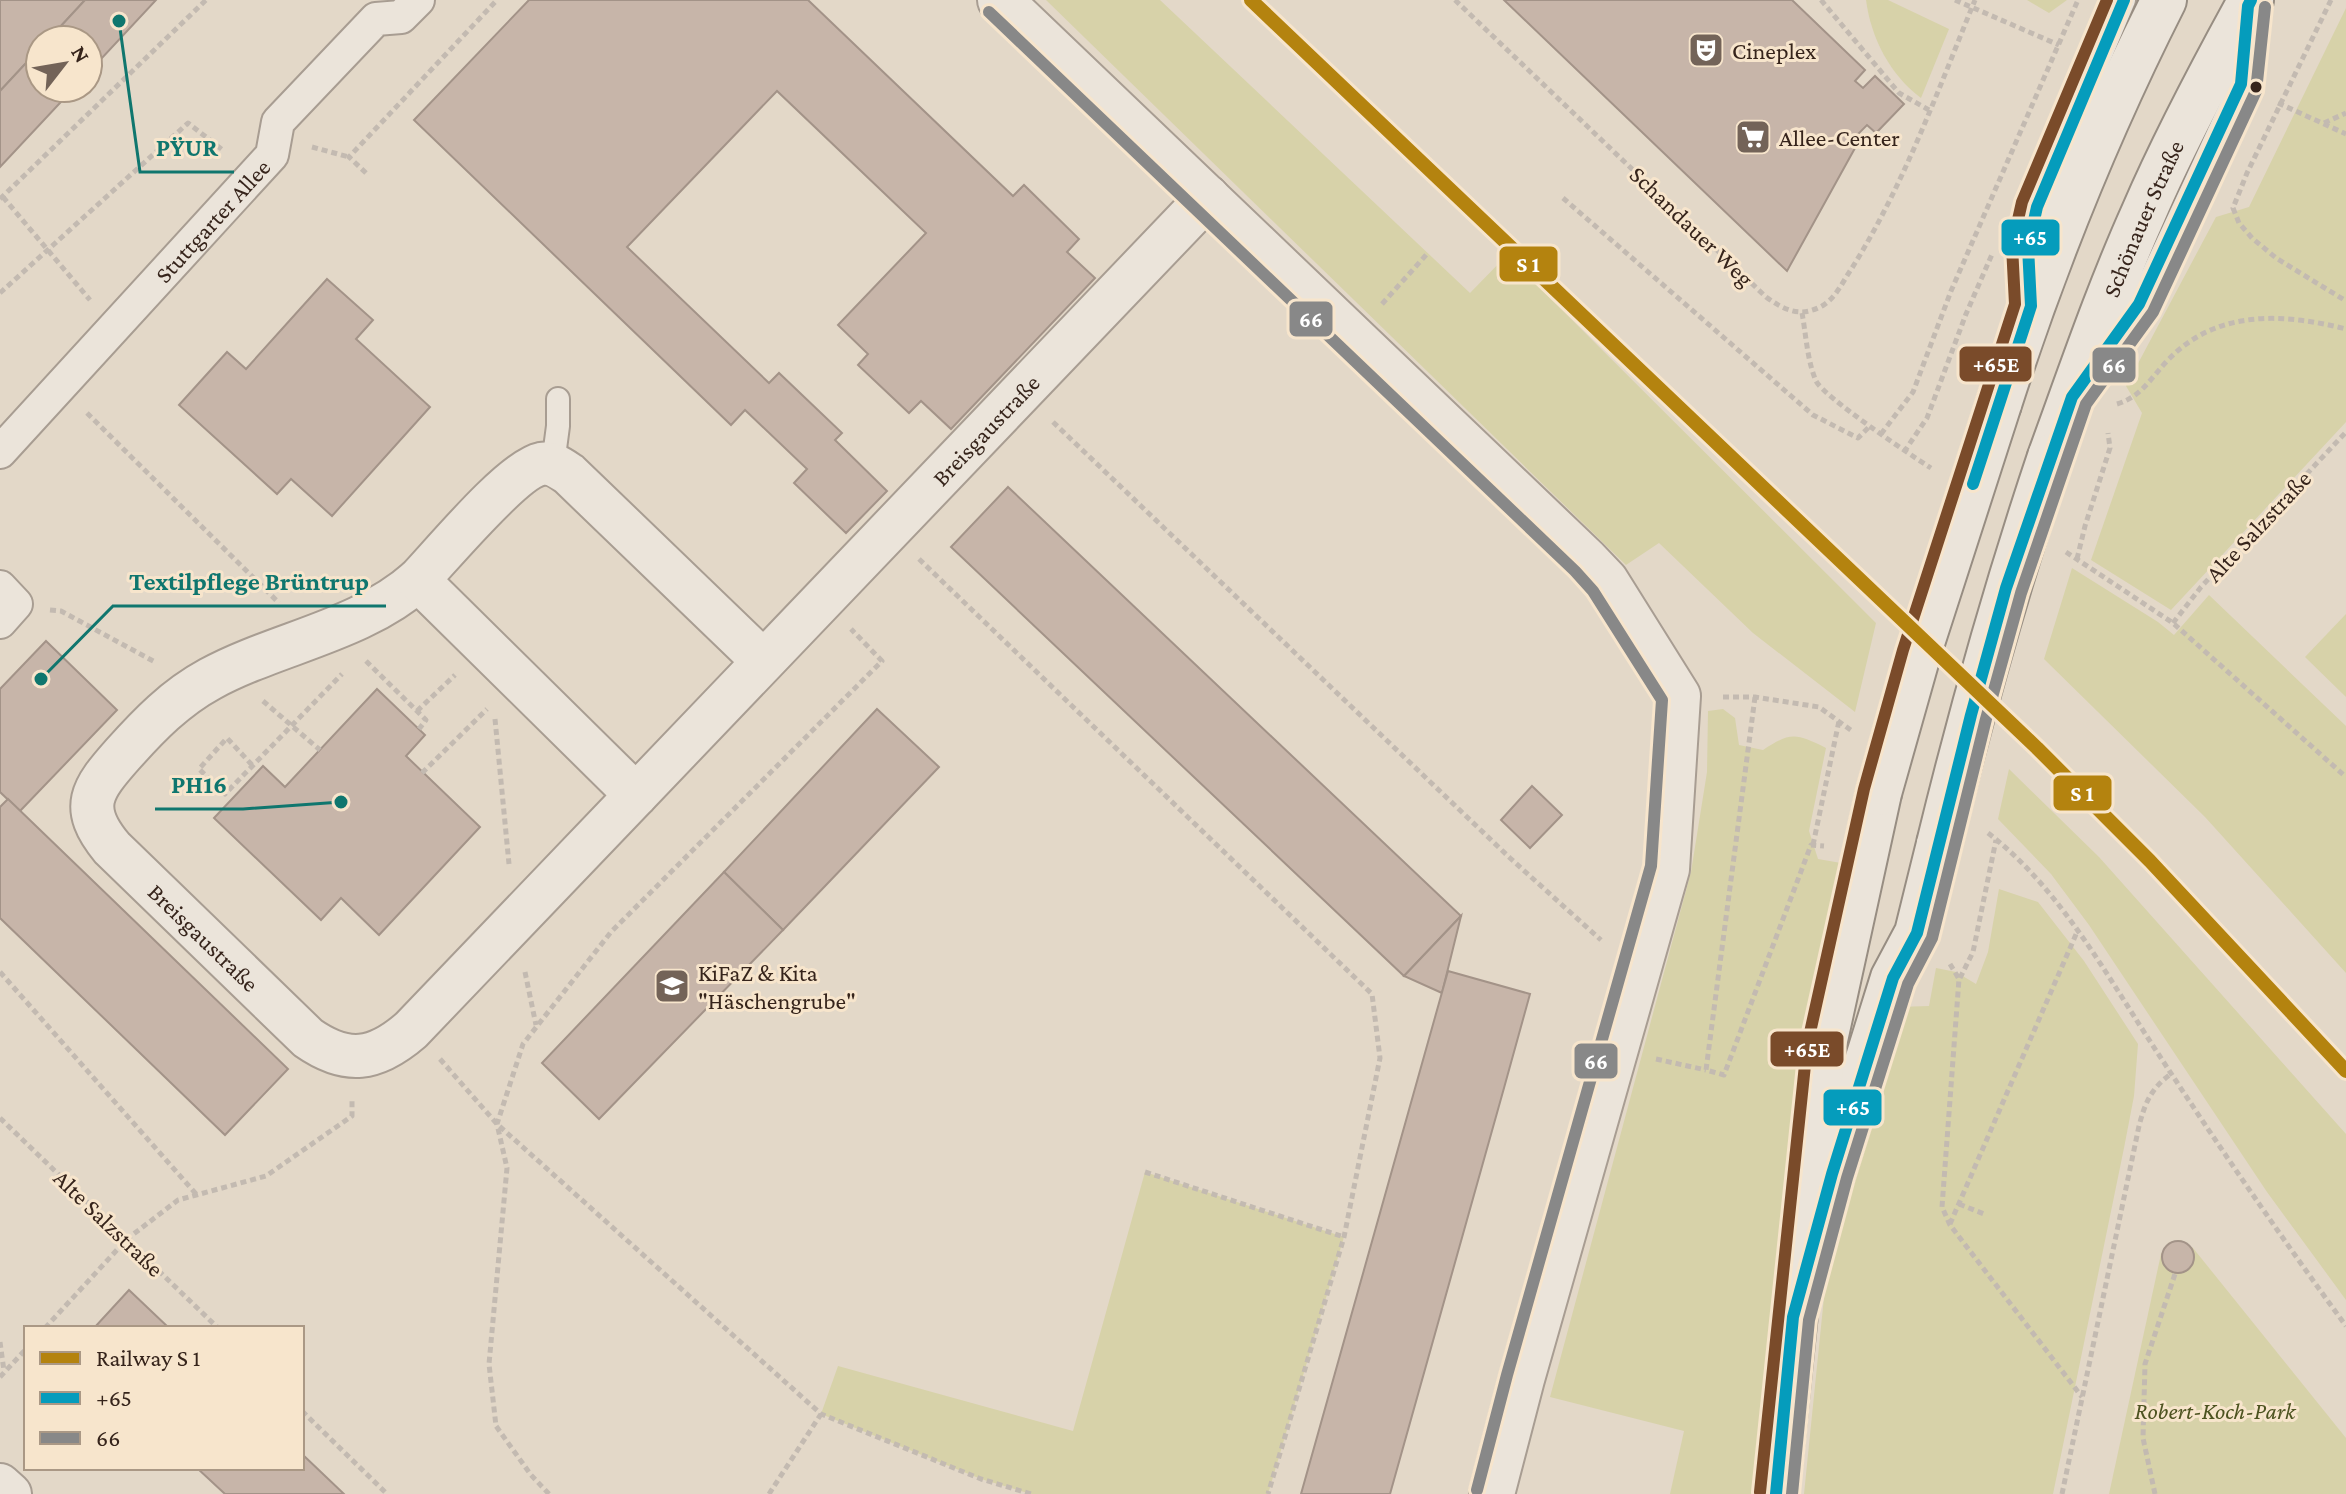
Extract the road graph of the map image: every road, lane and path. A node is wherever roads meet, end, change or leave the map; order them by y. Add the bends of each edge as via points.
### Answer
1 (206, 0) edge
2 (418, 0) edge
3 (497, 0) edge
4 (1000, 0) edge
5 (1455, 0) edge
6 (1821, 0) edge
7 (1955, 0) edge
8 (1975, 0) edge
9 (2078, 0) edge
10 (2124, 0) edge
11 (2164, 0) edge
12 (2331, 0) edge
13 (2250, 3) edge
14 (1972, 8) junction
15 (2059, 45) junction
16 (2040, 89) junction
17 (2048, 93) dead end
18 (2270, 99) dead end
19 (2280, 104) junction
20 (1929, 110) junction
21 (2346, 113) edge
22 (2323, 124) junction
23 (2346, 134) edge
24 (301, 145) dead end
25 (349, 157) junction
26 (2237, 169) dead end
27 (366, 173) dead end
28 (2247, 173) junction
29 (255, 174) junction
30 (1208, 197) junction
31 (1, 198) edge
32 (1563, 198) dead end
33 (48, 250) junction
34 (1427, 254) dead end
35 (0, 293) edge
36 (2346, 301) edge
37 (2031, 306) junction
38 (1802, 313) junction
39 (1966, 314) dead end
40 (114, 328) junction
41 (2346, 329) edge
42 (1353, 336) junction
43 (60, 387) junction
44 (1022, 391) junction
45 (558, 399) dead end
46 (2133, 400) dead end
47 (1870, 426) junction
48 (2346, 432) edge
49 (1881, 434) junction
50 (2110, 448) dead end
51 (0, 452) edge
52 (1904, 452) junction
53 (553, 464) junction
54 (1944, 476) dead end
55 (889, 530) junction
56 (2064, 550) dead end
57 (2077, 559) junction
58 (418, 580) junction
59 (822, 599) junction
60 (5, 604) edge
61 (2173, 623) junction
62 (342, 624) junction
63 (301, 640) junction
64 (485, 647) junction
65 (763, 661) junction
66 (233, 668) junction
67 (341, 674) dead end
68 (188, 693) junction
69 (1678, 696) junction
70 (1755, 697) junction
71 (417, 711) junction
72 (1839, 721) junction
73 (290, 725) junction
74 (419, 729) dead end
75 (1863, 739) dead end
76 (320, 750) dead end
77 (252, 765) junction
78 (422, 773) dead end
79 (2346, 777) edge
80 (636, 795) junction
81 (1984, 831) dead end
82 (1996, 840) junction
83 (1813, 845) junction
84 (1835, 847) dead end
85 (514, 921) junction
86 (2077, 931) junction
87 (1944, 956) dead end
88 (0, 972) edge
89 (1638, 973) junction
90 (1959, 979) junction
91 (536, 1026) junction
92 (411, 1030) junction
93 (2171, 1074) junction
94 (352, 1116) dead end
95 (0, 1118) edge
96 (497, 1124) junction
97 (1145, 1172) dead end
98 (197, 1195) junction
99 (1959, 1204) junction
100 (1984, 1214) dead end
101 (1950, 1225) junction
102 (1344, 1237) junction
103 (127, 1239) junction
104 (2175, 1274) dead end
105 (1793, 1317) junction
106 (47, 1326) edge
107 (216, 1326) edge
108 (2346, 1326) edge
109 (0, 1342) edge
110 (24, 1351) edge
111 (2, 1375) edge
112 (2082, 1397) junction
113 (304, 1413) edge
114 (821, 1414) junction
115 (0, 1485) edge
116 (10, 1494) edge
117 (387, 1494) edge
118 (549, 1494) edge
119 (769, 1494) edge
120 (1031, 1494) edge
121 (1268, 1494) edge
122 (1492, 1494) edge
123 (1776, 1494) edge
124 (2062, 1494) edge
125 (2155, 1494) edge

1 - 31 path
2 - 29 street, Stuttgarter Allee via 401,17 376,19 278,122 272,155
3 - 25 path
4 - 30 main road
5 - 38 path, Schandauer Weg via 1766,297 1783,309
6 - 20 path via 1899,93
7 - 14 path
8 - 14 path
9 - 15 path
10 - 37 lane via 2037,207 2028,247
11 - 37 main road, Schönauer Straße via 2124,80
12 - 19 path
13 - 105 main road, Schönauer Straße, bridge via 2144,212 2050,457 2006,588 1917,933 1893,978
14 - 15 path
14 - 20 path
15 - 16 path
16 - 17 path
16 - 49 path via 1913,392
18 - 19 path
19 - 22 path
19 - 28 path
20 - 38 path via 1864,248 1830,299
21 - 22 path
22 - 23 path
24 - 25 path
25 - 27 path
26 - 28 path
28 - 36 path via 2233,208 2244,231 2276,258
29 - 33 path via 188,123
29 - 40 street, Stuttgarter Allee
30 - 42 main road
30 - 44 street, Breisgaustraße
31 - 33 path
32 - 47 path via 1813,415 1858,438
33 - 35 path
33 - 40 path
34 - 42 path
37 - 105 main road, Schönauer Straße, bridge via 1879,793 1823,1049
38 - 47 path via 1817,383
39 - 52 path via 1927,418
40 - 43 street, Stuttgarter Allee
41 - 46 path via 2278,317 2232,322 2187,344
42 - 69 main road via 1606,581
43 - 51 street, Stuttgarter Allee
43 - 63 path via 286,610
44 - 55 street, Breisgaustraße
44 - 89 path via 1510,858
45 - 53 lane
47 - 49 path
48 - 61 path, Alte Salzstraße
49 - 52 path
50 - 57 path
52 - 54 path
53 - 58 street, Breisgaustraße via 531,467 515,478
53 - 65 street
55 - 59 street, Breisgaustraße
55 - 102 path via 1372,994 1380,1058
56 - 57 path
57 - 61 path
58 - 62 street, Breisgaustraße
58 - 64 street
59 - 65 street, Breisgaustraße
59 - 91 path via 882,661 611,932
60 - 68 path via 61,611 167,669
61 - 79 path
62 - 63 street, Breisgaustraße
62 - 71 path via 360,655
63 - 66 street, Breisgaustraße
64 - 71 path
64 - 80 street
65 - 80 street, Breisgaustraße
66 - 68 street, Breisgaustraße
66 - 73 path via 243,684
67 - 73 path
68 - 92 street, Breisgaustraße via 152,722 94,790 91,811 102,836 290,1022 326,1050 362,1056 387,1048
69 - 70 path
69 - 89 main road via 1667,869
70 - 72 path via 1819,707
70 - 83 path via 1706,1070 1724,1075
71 - 74 path via 426,720
72 - 75 path
72 - 83 path
73 - 76 path
73 - 77 path
77 - 77 path via 225,794 199,769 227,738
78 - 85 path via 493,702
80 - 85 street, Breisgaustraße
81 - 82 path
82 - 86 path
82 - 90 path via 1973,952
83 - 84 path
85 - 91 path
85 - 92 street, Breisgaustraße
86 - 93 path
86 - 99 path
87 - 90 path
88 - 98 path
89 - 122 main road
90 - 101 path via 1942,1207
91 - 96 path via 523,1044
92 - 96 path
93 - 108 path
93 - 112 path via 2154,1088 2145,1105
94 - 98 path via 266,1176
95 - 103 path, Alte Salzstraße
96 - 114 path
96 - 118 path via 507,1168 489,1364 496,1426
97 - 102 path
98 - 103 path via 178,1200
99 - 100 path
99 - 101 path
101 - 112 path
102 - 121 path
103 - 106 path
103 - 107 path, Alte Salzstraße
104 - 125 path via 2145,1364 2143,1438
105 - 123 main road, Schönauer Straße
109 - 111 path
110 - 111 path
112 - 124 path
113 - 117 path
114 - 119 path
114 - 120 path
115 - 116 street

